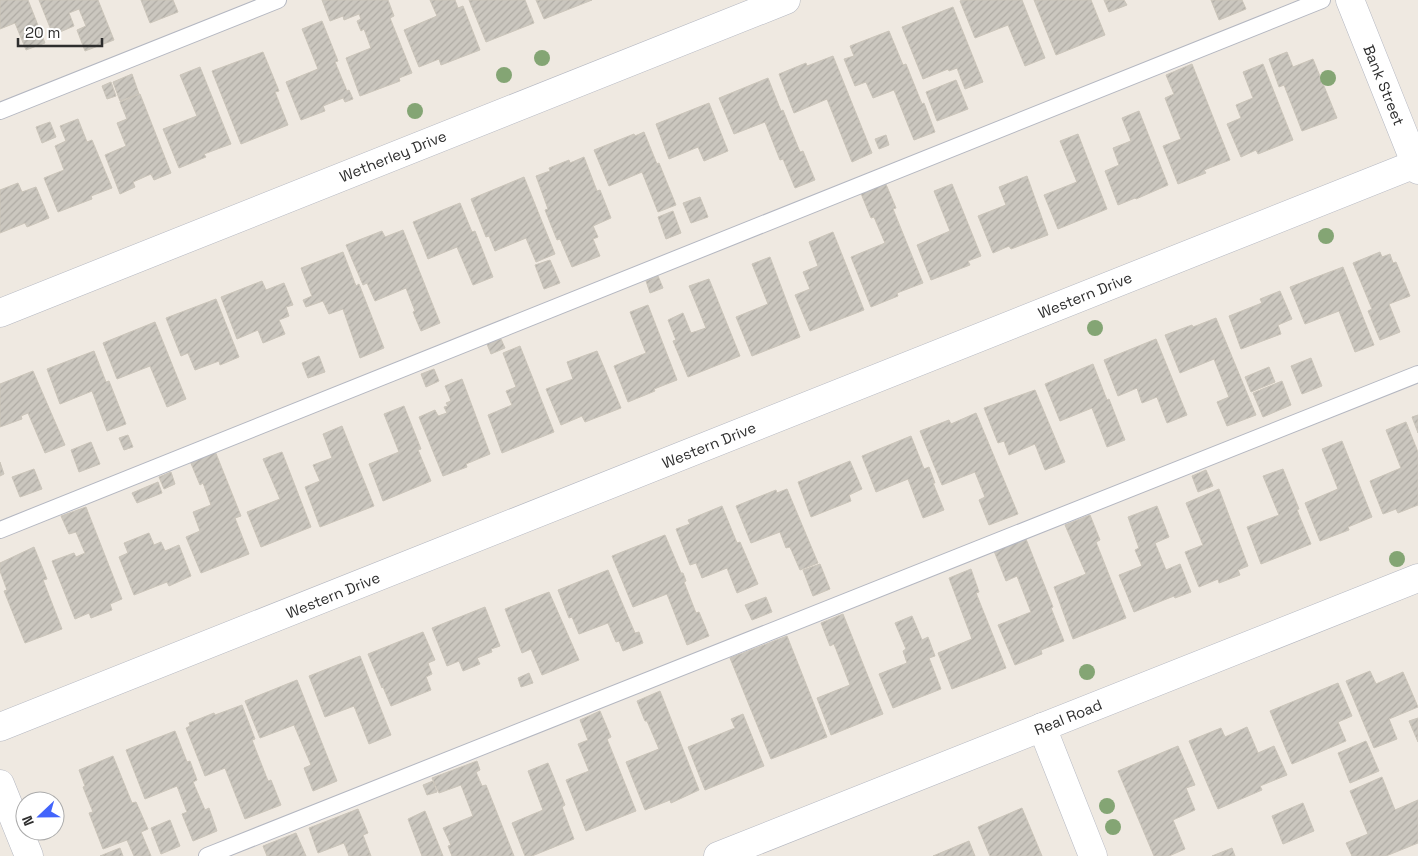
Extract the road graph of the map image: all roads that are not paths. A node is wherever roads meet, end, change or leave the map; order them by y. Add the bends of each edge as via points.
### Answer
1 (278, 0) edge
2 (786, 0) edge
3 (1322, 0) edge
4 (1350, 0) edge
5 (0, 111) edge
6 (1417, 165) edge
7 (0, 313) edge
8 (1418, 374) edge
9 (0, 530) edge
10 (1418, 578) edge
11 (0, 727) edge
12 (1042, 727) junction
13 (0, 784) edge
14 (28, 856) edge
15 (207, 856) edge
16 (718, 856) edge
17 (1093, 856) edge

1 - 5 lane
2 - 7 street, Wetherley Drive
3 - 9 lane
4 - 6 street, Bank Street
6 - 11 street, Western Drive
8 - 15 lane
10 - 12 street, Real Road
12 - 16 street, Real Road
12 - 17 street
13 - 14 street

